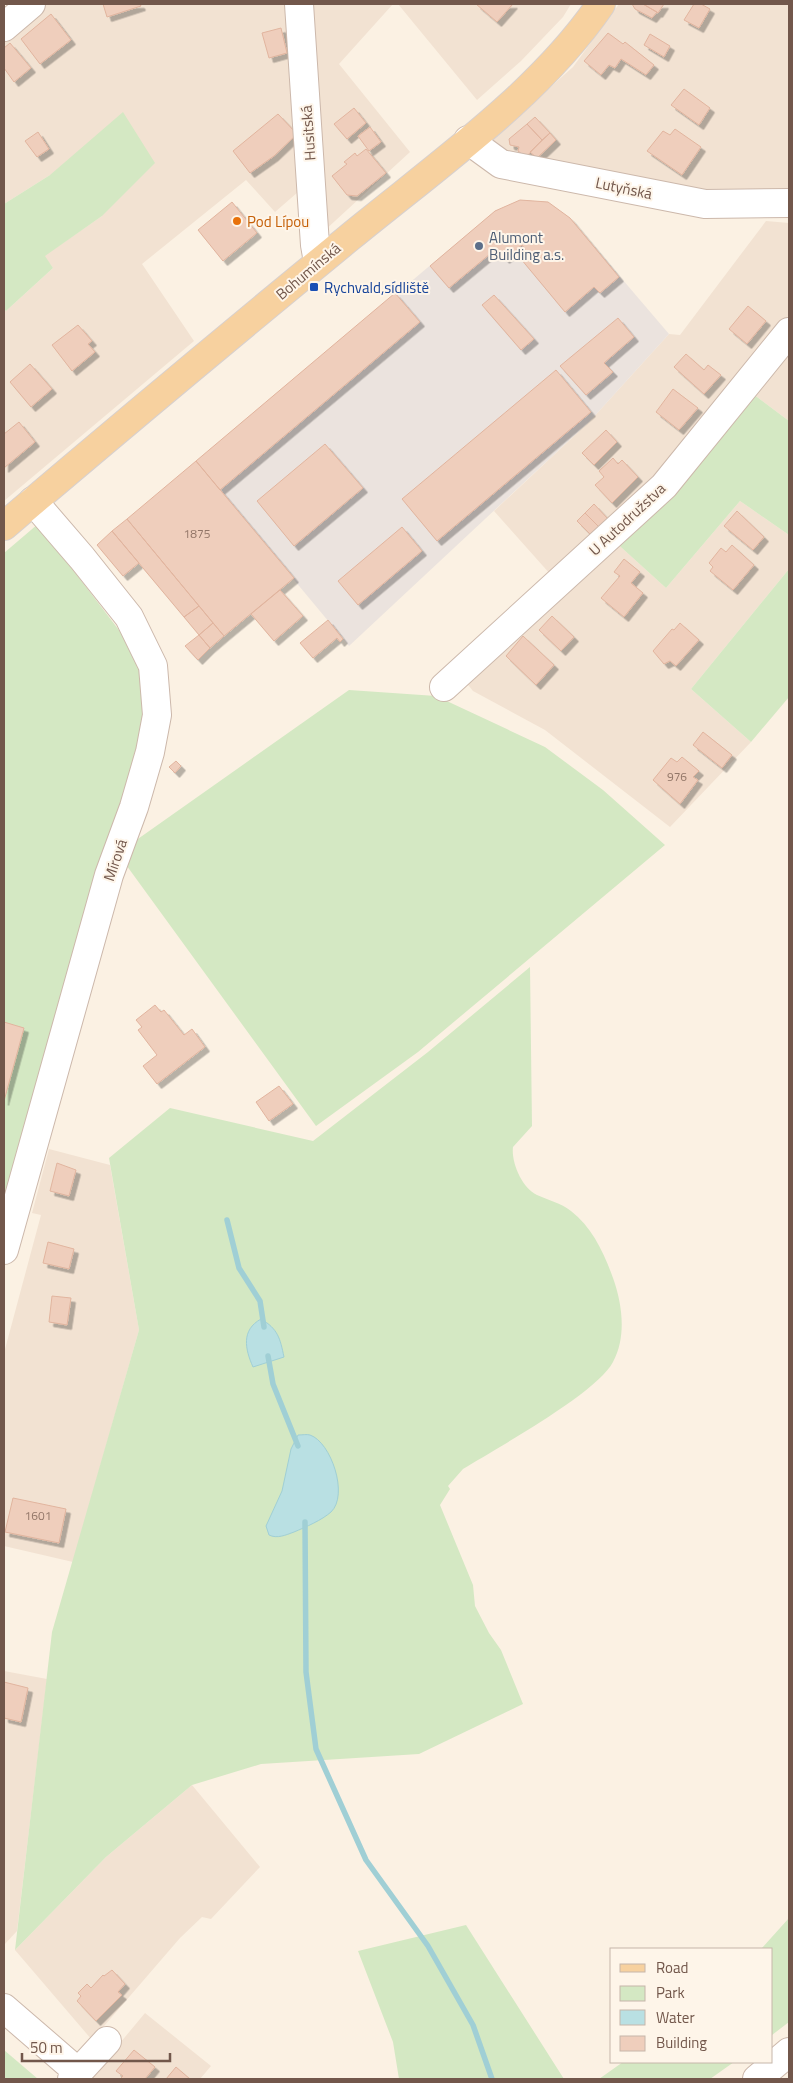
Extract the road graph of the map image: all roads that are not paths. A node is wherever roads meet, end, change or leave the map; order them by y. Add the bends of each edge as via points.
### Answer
1 (30, 4) edge
2 (299, 4) edge
3 (601, 4) edge
4 (4, 27) edge
5 (468, 140) junction
6 (789, 203) edge
7 (318, 262) junction
8 (789, 332) edge
9 (33, 501) junction
10 (4, 526) edge
11 (444, 686) dead end
12 (6, 1233) edge
13 (4, 2008) edge
14 (107, 2041) dead end
15 (789, 2052) edge
16 (75, 2076) edge
17 (757, 2079) edge

1 - 4 street
2 - 7 street, Husitská
3 - 5 main road, Bohumínská via 561,54
5 - 6 street, Lutyňská via 502,164 705,204
5 - 7 main road, Bohumínská
7 - 9 main road, Bohumínská
8 - 11 street, U Autodružstva via 664,486
9 - 10 main road, Bohumínská
9 - 12 street, Mírová via 129,617 153,666 157,715 134,807 109,875
13 - 16 street
14 - 16 street
15 - 17 street

